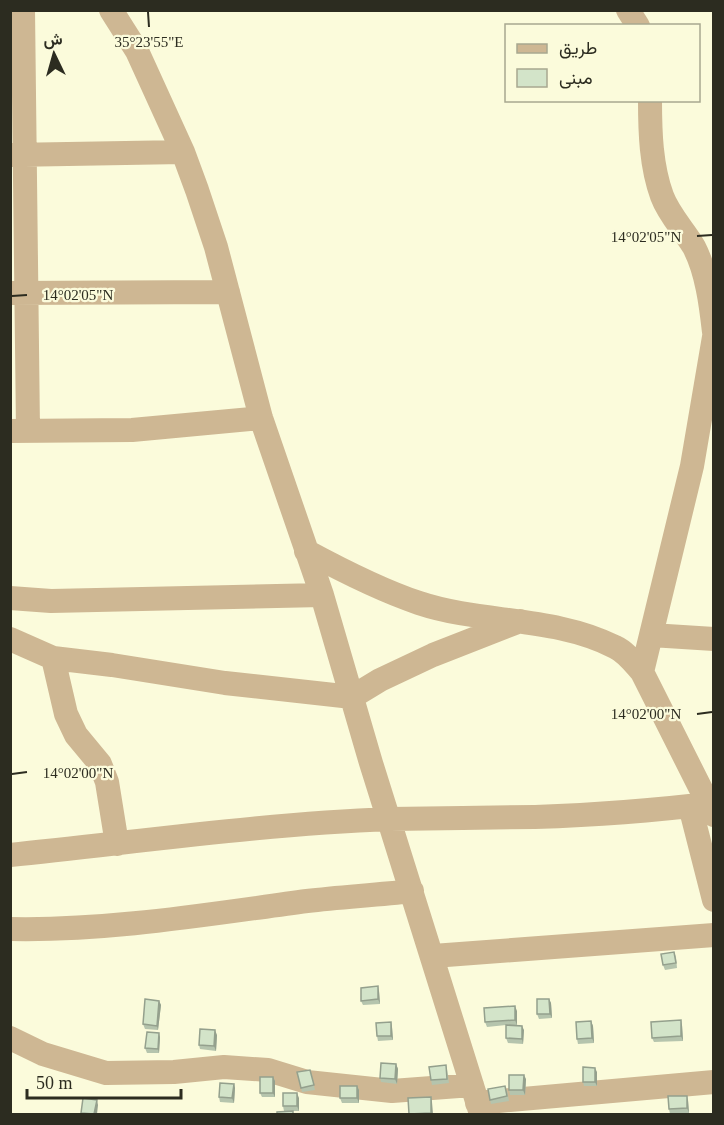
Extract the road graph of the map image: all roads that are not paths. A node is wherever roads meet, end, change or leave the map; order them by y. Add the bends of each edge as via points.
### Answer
1 (22, 10) edge
2 (111, 10) edge
3 (628, 10) edge
4 (637, 24) edge
5 (650, 102) edge
6 (183, 152) junction
7 (17, 155) edge
8 (228, 292) junction
9 (19, 293) edge
10 (714, 335) edge
11 (261, 418) junction
12 (19, 431) edge
13 (306, 551) junction
14 (322, 595) junction
15 (10, 598) edge
16 (520, 621) junction
17 (651, 635) junction
18 (10, 639) edge
19 (714, 639) edge
20 (53, 658) junction
21 (642, 672) junction
22 (352, 697) junction
23 (704, 809) edge
24 (390, 819) junction
25 (117, 844) junction
26 (10, 855) edge
27 (412, 891) junction
28 (714, 900) edge
29 (10, 928) edge
30 (714, 935) edge
31 (433, 956) junction
32 (10, 1038) edge
33 (714, 1082) edge
34 (477, 1101) edge

1 - 7 street
2 - 6 street via 137,51
3 - 4 street
5 - 10 street via 656,176 663,199 694,248 704,276
6 - 7 street
6 - 8 street
7 - 9 street
8 - 9 street
8 - 11 street
9 - 12 street
10 - 17 street via 692,466
11 - 12 street via 132,430
11 - 13 street
13 - 14 street
13 - 16 street via 352,576 420,603
14 - 15 street via 51,601
14 - 22 street
16 - 21 street via 575,632 616,647
16 - 22 street via 433,655
17 - 19 street
17 - 21 street
18 - 20 street
20 - 22 street
20 - 25 street via 66,714 108,782
21 - 23 street
22 - 24 street
23 - 24 street
23 - 28 street
24 - 25 street via 202,832
24 - 27 street
25 - 26 street
27 - 29 street via 124,924
27 - 31 street
30 - 31 street
31 - 34 street
32 - 34 street via 43,1054 106,1073 224,1067 268,1070 307,1082
33 - 34 street

